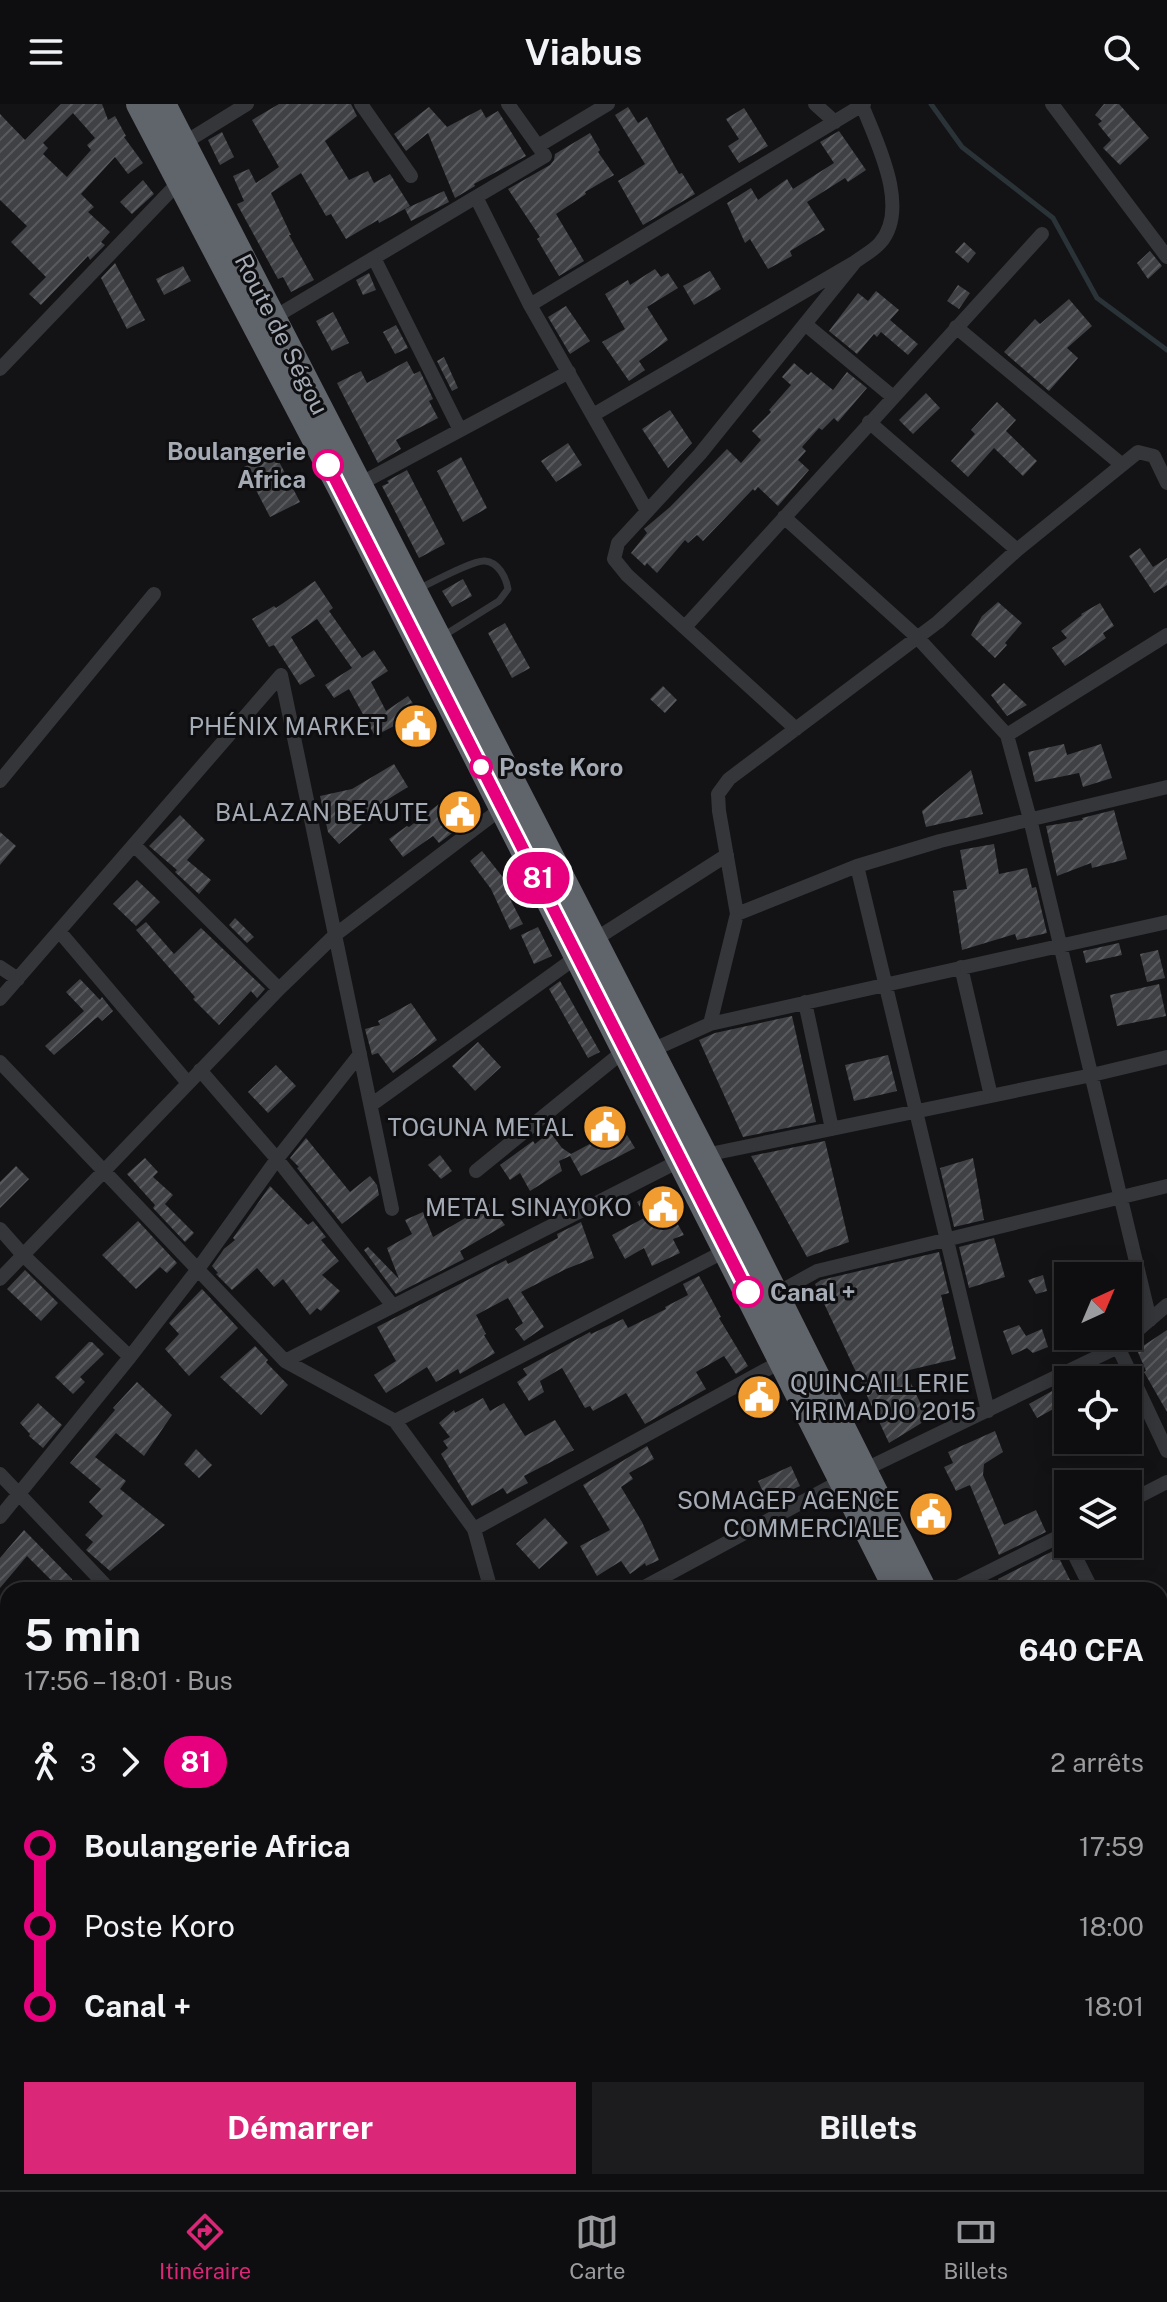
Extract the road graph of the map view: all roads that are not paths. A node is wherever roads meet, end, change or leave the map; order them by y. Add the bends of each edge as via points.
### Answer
1 (139, 104) edge
2 (163, 104) edge
3 (247, 104) edge
4 (361, 104) edge
5 (508, 104) edge
6 (608, 104) edge
7 (815, 104) edge
8 (863, 104) edge
9 (1052, 104) edge
10 (835, 122) junction
11 (184, 143) junction
12 (538, 146) junction
13 (411, 176) dead end
14 (180, 181) junction
15 (476, 197) junction
16 (1042, 234) dead end
17 (1167, 257) edge
18 (374, 258) junction
19 (855, 262) junction
20 (530, 305) junction
21 (273, 318) junction
22 (805, 324) junction
23 (956, 327) junction
24 (0, 369) edge
25 (569, 372) junction
26 (893, 397) junction
27 (593, 415) junction
28 (869, 422) junction
29 (460, 430) junction
30 (1121, 464) junction
31 (1167, 483) edge
32 (351, 489) junction
33 (647, 511) junction
34 (784, 517) junction
35 (1017, 550) junction
36 (414, 591) junction
37 (154, 594) dead end
38 (685, 627) junction
39 (1167, 635) edge
40 (917, 637) junction
41 (439, 639) junction
42 (796, 729) junction
43 (1007, 735) junction
44 (0, 781) edge
45 (1167, 787) edge
46 (502, 808) junction
47 (1030, 819) junction
48 (134, 845) junction
49 (727, 855) junction
50 (857, 866) junction
51 (737, 914) junction
52 (1167, 922) edge
53 (59, 931) junction
54 (335, 935) junction
55 (1060, 945) junction
56 (586, 948) junction
57 (0, 967) edge
58 (961, 967) junction
59 (18, 979) junction
60 (885, 983) junction
61 (279, 989) junction
62 (0, 999) edge
63 (805, 1002) junction
64 (710, 1024) junction
65 (638, 1050) junction
66 (360, 1054) junction
67 (1167, 1057) edge
68 (0, 1062) edge
69 (200, 1070) junction
70 (1092, 1075) junction
71 (188, 1083) junction
72 (991, 1096) junction
73 (371, 1105) junction
74 (916, 1111) junction
75 (832, 1129) junction
76 (693, 1158) junction
77 (277, 1159) junction
78 (104, 1171) junction
79 (476, 1171) dead end
80 (1167, 1186) edge
81 (1121, 1197) junction
82 (392, 1209) dead end
83 (0, 1229) edge
84 (947, 1239) junction
85 (737, 1245) junction
86 (23, 1255) junction
87 (198, 1269) junction
88 (0, 1279) edge
89 (765, 1300) junction
90 (1167, 1305) edge
91 (393, 1306) junction
92 (1150, 1320) junction
93 (1142, 1327) edge
94 (1112, 1350) edge
95 (1119, 1350) edge
96 (130, 1357) junction
97 (285, 1361) junction
98 (782, 1361) junction
99 (988, 1411) junction
100 (395, 1421) junction
101 (1167, 1451) edge
102 (0, 1474) edge
103 (853, 1475) junction
104 (1167, 1482) edge
105 (19, 1494) junction
106 (1142, 1495) edge
107 (0, 1517) edge
108 (474, 1529) junction
109 (1054, 1544) edge
110 (1077, 1558) edge
111 (102, 1582) edge
112 (489, 1582) edge
113 (654, 1582) edge
114 (894, 1582) edge
115 (919, 1582) edge
116 (970, 1582) edge
117 (1088, 1582) edge

1 - 14 highway, Route de Ségou
2 - 11 highway, Route de Ségou
3 - 11 street
4 - 13 street
5 - 12 street
6 - 12 street
7 - 10 street
8 - 10 street
8 - 19 street via 891,181 891,221 881,242
9 - 17 street
10 - 20 street
11 - 21 highway, Route de Ségou
12 - 15 street via 545,156
14 - 24 street
14 - 32 highway, Route de Ségou
15 - 18 street
15 - 20 street
16 - 23 street
18 - 21 street
18 - 29 street
19 - 22 street
19 - 27 street
20 - 25 street
21 - 32 highway, Route de Ségou
22 - 26 street
22 - 33 street
23 - 26 street
23 - 30 street
25 - 27 street
25 - 29 street
26 - 28 street
27 - 33 street
28 - 34 street
28 - 35 street
29 - 32 street
30 - 31 street via 1138,452 1154,456
30 - 35 street
32 - 36 highway, Route de Ségou
32 - 46 highway, Route de Ségou
33 - 38 street via 618,543 614,559
34 - 38 street
34 - 40 street
35 - 40 street
36 - 41 highway, Route de Ségou
36 - 41 lane via 476,562 497,566 507,582 499,601
37 - 44 street
38 - 42 street
39 - 43 street
40 - 42 street
40 - 43 street
41 - 56 highway, Route de Ségou
42 - 49 street via 729,779 718,794
43 - 47 street
45 - 47 street
46 - 54 street
46 - 56 highway, Route de Ségou
47 - 50 street
47 - 55 street
48 - 53 street
48 - 54 street via 281,675
48 - 61 street
49 - 51 street
49 - 56 street
50 - 51 street
50 - 60 street
51 - 64 street
52 - 55 street
53 - 59 street
53 - 71 street
54 - 61 street
54 - 66 street
55 - 58 street
55 - 70 street
56 - 65 highway, Route de Ségou
56 - 73 street
57 - 59 street
58 - 60 street
58 - 72 street
59 - 62 street
60 - 63 street
60 - 74 street
61 - 69 street
63 - 64 street
63 - 75 street
64 - 65 street
65 - 76 highway, Route de Ségou
65 - 79 street
66 - 73 street
66 - 77 street
67 - 70 street
68 - 78 street
69 - 71 street
69 - 77 street
70 - 72 street
70 - 81 street
71 - 78 street
72 - 74 street
73 - 82 street
74 - 75 street
74 - 84 street
75 - 76 street
76 - 85 highway, Route de Ségou
76 - 91 street
77 - 87 street
77 - 91 street
78 - 86 street
78 - 87 street
80 - 81 street
81 - 84 street
81 - 92 street
83 - 86 street
84 - 89 street via 817,1271
84 - 99 street
85 - 89 highway, Route de Ségou
85 - 100 street
86 - 88 street
86 - 96 street
87 - 96 street
87 - 97 street
89 - 98 highway, Route de Ségou
89 - 103 highway, Route de Ségou
90 - 92 street
91 - 97 street
92 - 93 street
94 - 99 street
95 - 101 street
96 - 105 street
97 - 100 street
98 - 103 highway, Route de Ségou
98 - 108 street
99 - 103 street
100 - 108 street
102 - 105 street
103 - 113 street
103 - 114 highway, Route de Ségou
103 - 115 highway, Route de Ségou
104 - 106 street
105 - 107 street
105 - 111 street
108 - 112 street
109 - 116 street
110 - 117 street

